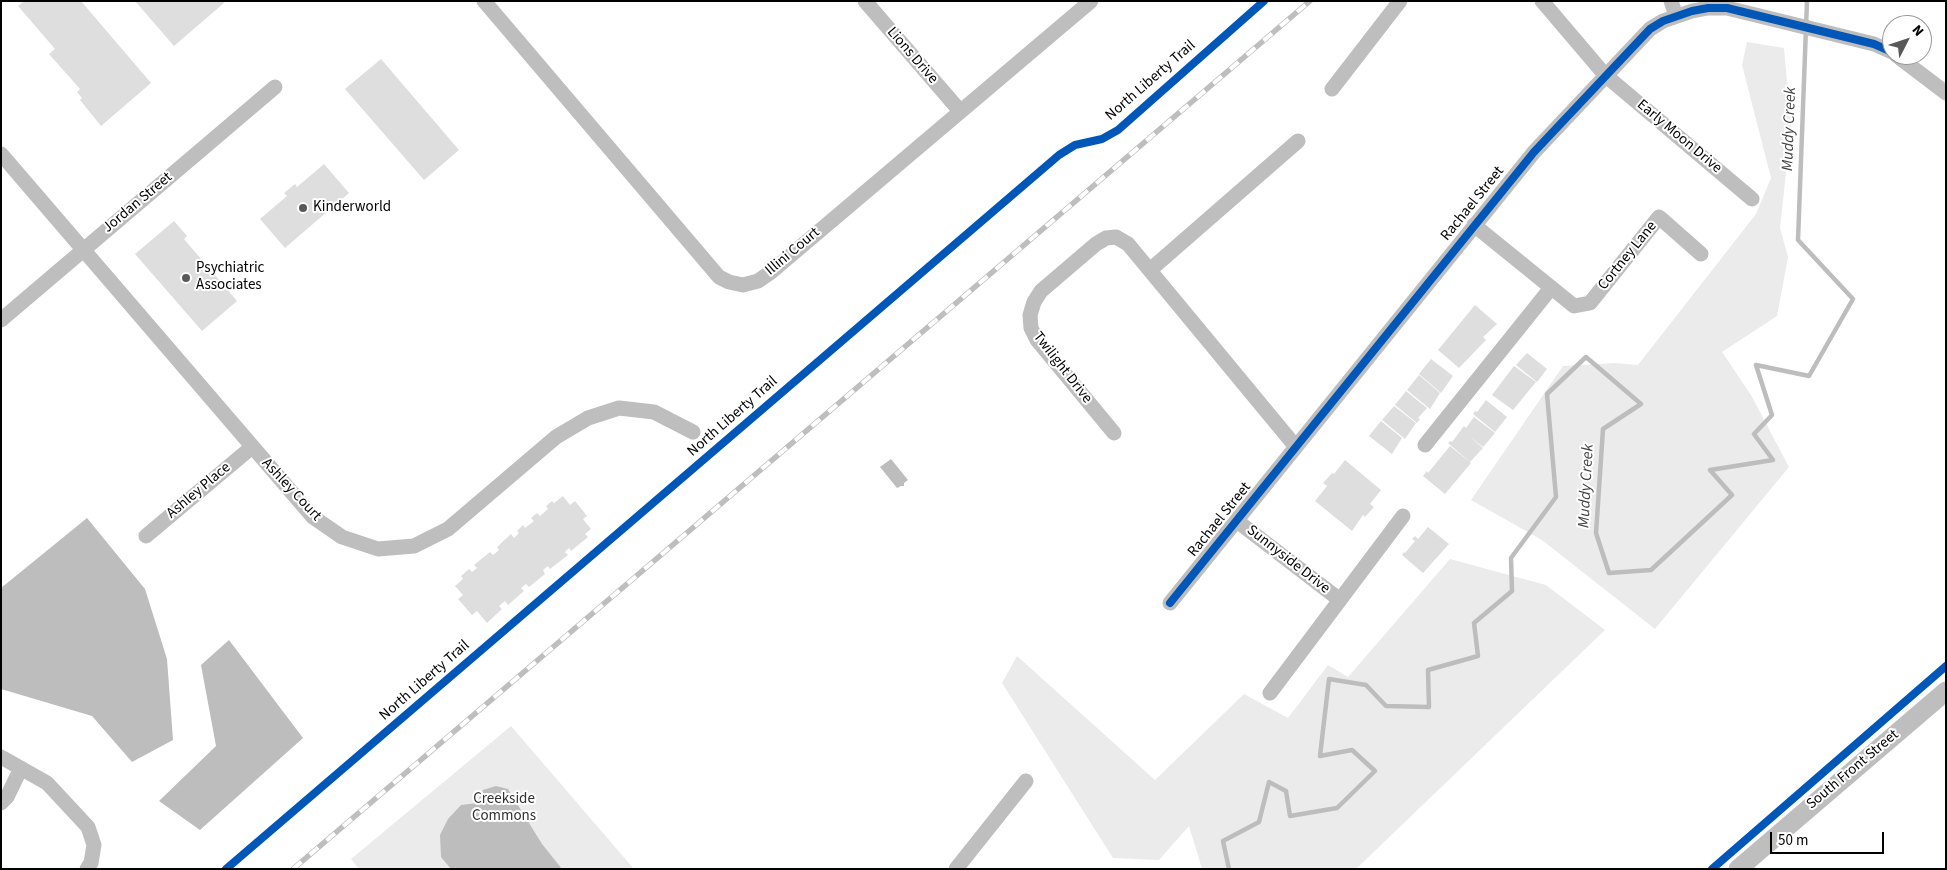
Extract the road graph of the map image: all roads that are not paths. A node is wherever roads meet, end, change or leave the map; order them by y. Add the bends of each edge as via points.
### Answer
1 (484, 1) edge
2 (864, 1) edge
3 (1091, 1) edge
4 (1400, 1) edge
5 (1542, 1) edge
6 (1671, 1) edge
7 (1676, 16) junction
8 (1882, 48) edge
9 (1909, 65) edge
10 (1606, 75) junction
11 (275, 87) dead end
12 (1332, 89) dead end
13 (1946, 93) edge
14 (960, 111) junction
15 (1298, 141) dead end
16 (1, 154) edge
17 (1752, 198) dead end
18 (1474, 225) junction
19 (83, 250) junction
20 (1701, 254) dead end
21 (1150, 270) junction
22 (1551, 288) junction
23 (1, 320) edge
24 (693, 432) dead end
25 (1114, 433) dead end
26 (1425, 445) dead end
27 (252, 446) junction
28 (1296, 447) junction
29 (1403, 516) dead end
30 (1237, 521) junction
31 (146, 536) dead end
32 (1340, 600) junction
33 (1170, 603) dead end
34 (1946, 691) edge
35 (1270, 693) dead end
36 (1, 757) edge
37 (21, 768) junction
38 (1026, 781) dead end
39 (1, 803) edge
40 (87, 869) edge
41 (956, 869) edge
42 (1738, 869) edge

1 - 14 street, Illini Court via 695,250 719,277 728,282 752,284 771,272
2 - 14 street, Lions Drive
3 - 14 street, Illini Court
4 - 12 street
5 - 10 street, Early Moon Drive
6 - 7 street
7 - 8 street, Rachael Street via 1708,8 1727,8
7 - 10 street, Rachael Street via 1650,30
9 - 13 street
10 - 17 street, Early Moon Drive
10 - 18 street, Rachael Street via 1534,152
11 - 19 street, Jordan Street
15 - 21 street
16 - 19 street, Ashley Court
18 - 22 street, Cortney Lane
18 - 28 street, Rachael Street
19 - 23 street, Jordan Street
19 - 27 street, Ashley Court
20 - 22 street, Cortney Lane via 1659,217 1590,303 1574,306
21 - 25 street, Twilight Drive via 1128,244 1116,237 1106,238 1041,291 1030,315 1031,328 1037,340
21 - 28 street, Twilight Drive
22 - 26 street
24 - 27 street, Ashley Court via 654,412 620,408 588,418 556,437 448,530 414,546 378,549 342,537 313,517
27 - 31 street, Ashley Place
28 - 30 street, Rachael Street
29 - 32 street, Sunnyside Drive
30 - 32 street, Sunnyside Drive
30 - 33 street, Rachael Street
32 - 35 street, Sunnyside Drive
34 - 42 street, South Front Street
36 - 37 street
37 - 39 street
37 - 40 street via 47,783 88,827 94,845
38 - 41 street

